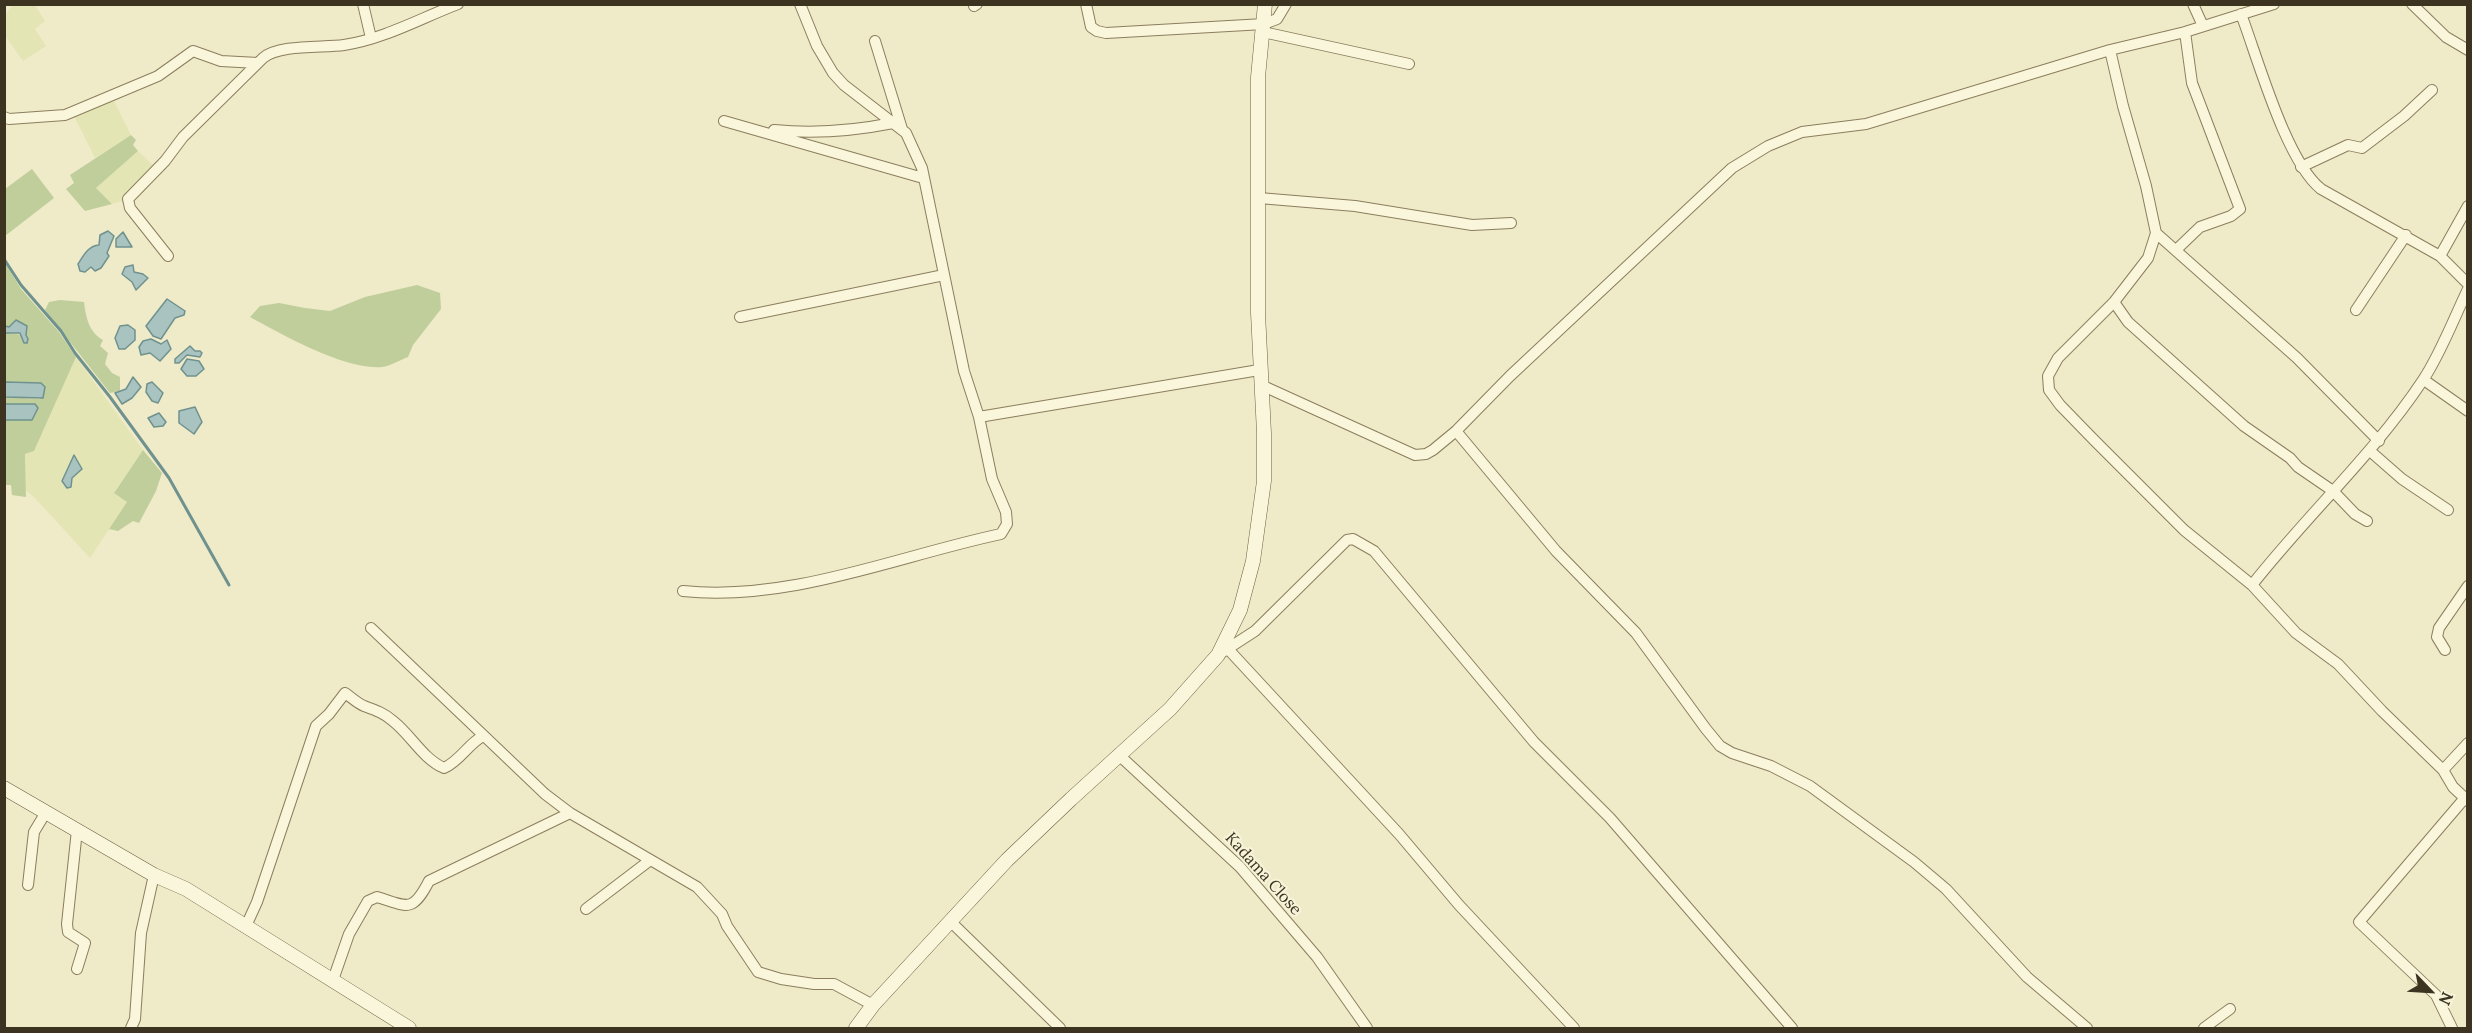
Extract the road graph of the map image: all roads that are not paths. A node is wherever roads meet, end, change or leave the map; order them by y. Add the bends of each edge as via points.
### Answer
1 (363, 4) edge
2 (458, 4) edge
3 (800, 4) edge
4 (1086, 4) edge
5 (1265, 4) edge
6 (1286, 4) edge
7 (2193, 4) edge
8 (2274, 4) edge
9 (2412, 4) edge
10 (2241, 14) junction
11 (2203, 26) junction
12 (1264, 28) junction
13 (2185, 32) junction
14 (371, 38) junction
15 (876, 41) dead end
16 (2110, 50) junction
17 (2468, 50) edge
18 (258, 63) junction
19 (1409, 64) dead end
20 (2432, 90) dead end
21 (4, 117) edge
22 (898, 126) junction
23 (2301, 167) junction
24 (923, 178) junction
25 (1259, 198) junction
26 (2468, 206) edge
27 (1511, 223) dead end
28 (2156, 232) junction
29 (2406, 235) junction
30 (2176, 250) junction
31 (168, 256) dead end
32 (2440, 256) junction
33 (944, 275) junction
34 (2468, 285) edge
35 (2468, 289) edge
36 (2114, 302) junction
37 (2356, 310) dead end
38 (740, 317) dead end
39 (1259, 370) junction
40 (2424, 380) junction
41 (1261, 385) junction
42 (2468, 411) edge
43 (979, 417) junction
44 (1456, 431) junction
45 (2379, 441) junction
46 (2370, 451) junction
47 (2333, 491) junction
48 (2448, 510) dead end
49 (2367, 521) dead end
50 (2252, 585) junction
51 (2468, 586) edge
52 (683, 591) dead end
53 (371, 628) dead end
54 (2445, 650) dead end
55 (1223, 652) junction
56 (483, 736) junction
57 (2468, 743) edge
58 (1120, 756) junction
59 (2443, 770) junction
60 (4, 788) edge
61 (2466, 800) edge
62 (46, 812) junction
63 (570, 813) junction
64 (77, 830) junction
65 (649, 861) junction
66 (154, 875) junction
67 (28, 885) dead end
68 (586, 909) dead end
69 (950, 921) junction
70 (246, 926) junction
71 (77, 969) dead end
72 (333, 980) junction
73 (873, 1005) junction
74 (2230, 1009) dead end
75 (131, 1029) edge
76 (409, 1029) edge
77 (856, 1029) edge
78 (1060, 1029) edge
79 (1367, 1029) edge
80 (1574, 1029) edge
81 (1792, 1029) edge
82 (2087, 1029) edge
83 (2204, 1029) edge
84 (2452, 1029) edge

1 - 14 street
2 - 14 street
3 - 22 street via 833,73
4 - 12 street via 1092,27 1106,33
5 - 12 street
6 - 12 street via 1277,19
7 - 11 street
8 - 10 street
9 - 17 street via 2446,37
10 - 11 street
10 - 23 street
11 - 13 street
12 - 19 street
12 - 25 street via 1258,77
13 - 16 street
13 - 30 street via 2192,83 2240,209 2200,226
14 - 18 street via 346,45 273,51
15 - 22 street
16 - 28 street
16 - 44 street via 1866,124 1802,132 1768,146 1732,168
18 - 21 street via 221,61 193,51 158,76 65,116
18 - 31 street via 183,137 128,199 130,208
20 - 23 street via 2362,148 2348,145
22 - 24 street via 915,150
22 - 24 street via 806,133 723,121
23 - 29 street via 2321,189
24 - 33 street
25 - 27 street via 1355,206 1472,225
25 - 39 street
26 - 32 street
28 - 30 street
28 - 36 street via 2148,258
29 - 32 street
29 - 37 street
30 - 45 street via 2297,358
32 - 34 street
33 - 38 street
33 - 43 street via 964,371
35 - 40 street
36 - 47 street via 2128,322 2244,426
36 - 50 street via 2058,358 2048,376 2049,390 2184,530
39 - 41 street
39 - 43 street
40 - 42 street
40 - 45 street
41 - 44 street via 1415,455 1433,450
41 - 55 street via 1264,482 1253,561
43 - 52 street via 992,479 1006,512 1008,524 1001,534 806,582 742,592
44 - 82 street via 1556,551 1636,633 1720,746 1810,786 1914,862 1946,889 2027,977
45 - 46 street
46 - 47 street
46 - 48 street via 2402,479
47 - 49 street
47 - 50 street
50 - 59 street via 2296,633 2338,664
51 - 54 street via 2439,628 2437,637
53 - 56 street
55 - 58 street
55 - 80 street via 1399,834
55 - 81 street via 1255,631 1347,540 1353,539 1374,550 1534,742 1610,818
56 - 63 street
56 - 70 street via 454,764 444,768 391,719 345,693 316,726
57 - 59 street
58 - 69 street via 1063,806
58 - 79 street, Kadama Close via 1239,867 1317,957
59 - 61 street via 2452,787
60 - 62 street
61 - 84 street via 2359,922 2436,995
62 - 64 street
62 - 67 street via 34,832
63 - 65 street
63 - 72 street via 429,881 421,896 410,905 404,907 376,897 368,901 349,934
64 - 66 street
64 - 71 street via 67,924 69,932 85,943
65 - 68 street
65 - 73 street via 697,887 722,914 759,972 781,979 834,984
66 - 70 street via 186,889
66 - 75 street via 141,933
69 - 73 street
69 - 78 street
70 - 72 street
72 - 76 street
73 - 77 street
74 - 83 street

